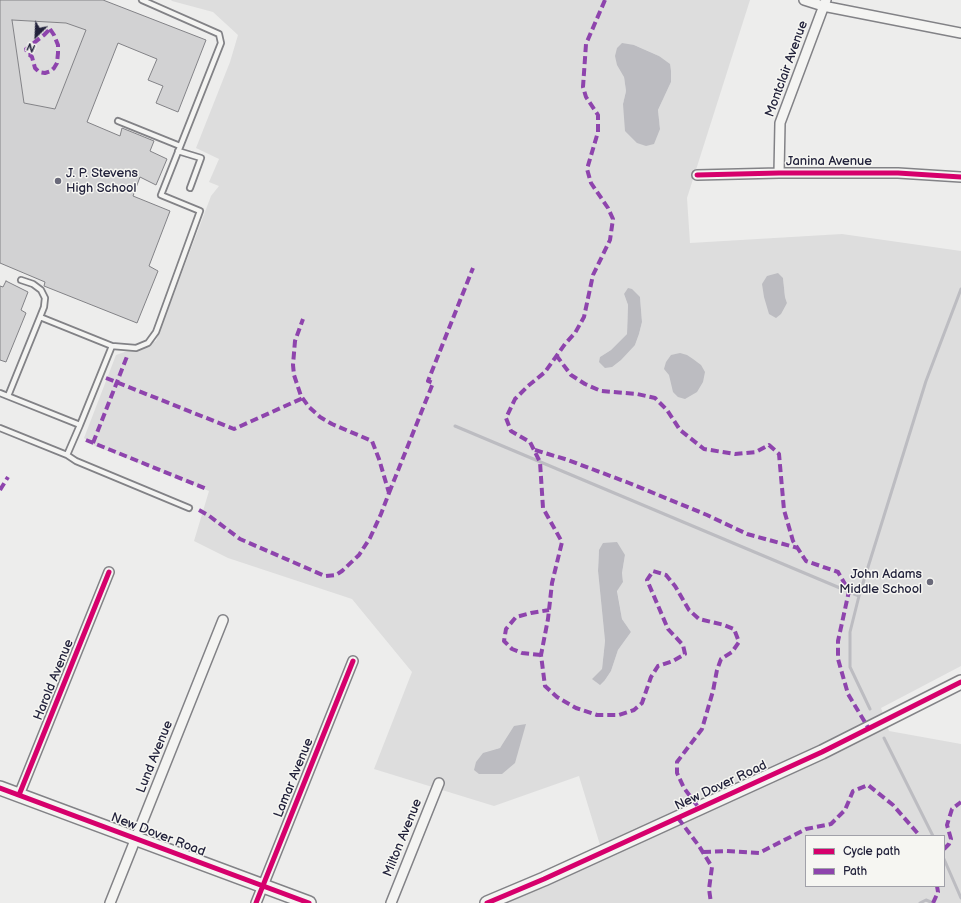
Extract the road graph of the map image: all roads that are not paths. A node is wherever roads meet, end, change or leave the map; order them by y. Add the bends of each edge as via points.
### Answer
1 (142, 0) edge
2 (804, 0) edge
3 (824, 3) edge
4 (961, 33) edge
5 (118, 121) dead end
6 (179, 149) junction
7 (779, 173) junction
8 (697, 175) dead end
9 (961, 177) edge
10 (190, 188) dead end
11 (21, 280) dead end
12 (40, 317) junction
13 (112, 346) junction
14 (0, 393) edge
15 (8, 396) junction
16 (80, 425) junction
17 (0, 428) edge
18 (68, 455) junction
19 (189, 508) dead end
20 (109, 572) dead end
21 (223, 620) dead end
22 (353, 661) dead end
23 (961, 682) edge
24 (439, 783) dead end
25 (0, 788) edge
26 (18, 795) junction
27 (136, 838) junction
28 (263, 887) junction
29 (110, 903) edge
30 (256, 903) edge
31 (309, 903) edge
32 (391, 903) edge
33 (487, 903) edge

1 - 6 lane via 219,34 221,43
2 - 3 street
3 - 4 street
3 - 7 street, Montclair Avenue via 780,123
5 - 6 lane
6 - 10 lane via 200,158
6 - 13 lane via 161,195 200,211 156,332 148,343 136,348
7 - 8 street, Janina Avenue
7 - 9 street, Janina Avenue via 898,173
11 - 12 lane via 41,290 45,298
12 - 13 lane
12 - 15 lane
13 - 16 lane
14 - 15 lane
15 - 16 lane
16 - 18 lane
17 - 18 lane
18 - 19 lane via 76,461
20 - 26 street, Harold Avenue
21 - 27 street, Lund Avenue
22 - 28 street, Lamar Avenue
23 - 33 street, New Dover Road via 822,752
24 - 32 street, Milton Avenue
25 - 26 street, New Dover Road
26 - 27 street, New Dover Road
27 - 28 street, New Dover Road
27 - 29 street, Lund Avenue
28 - 30 street, Lamar Avenue
28 - 31 street, New Dover Road

